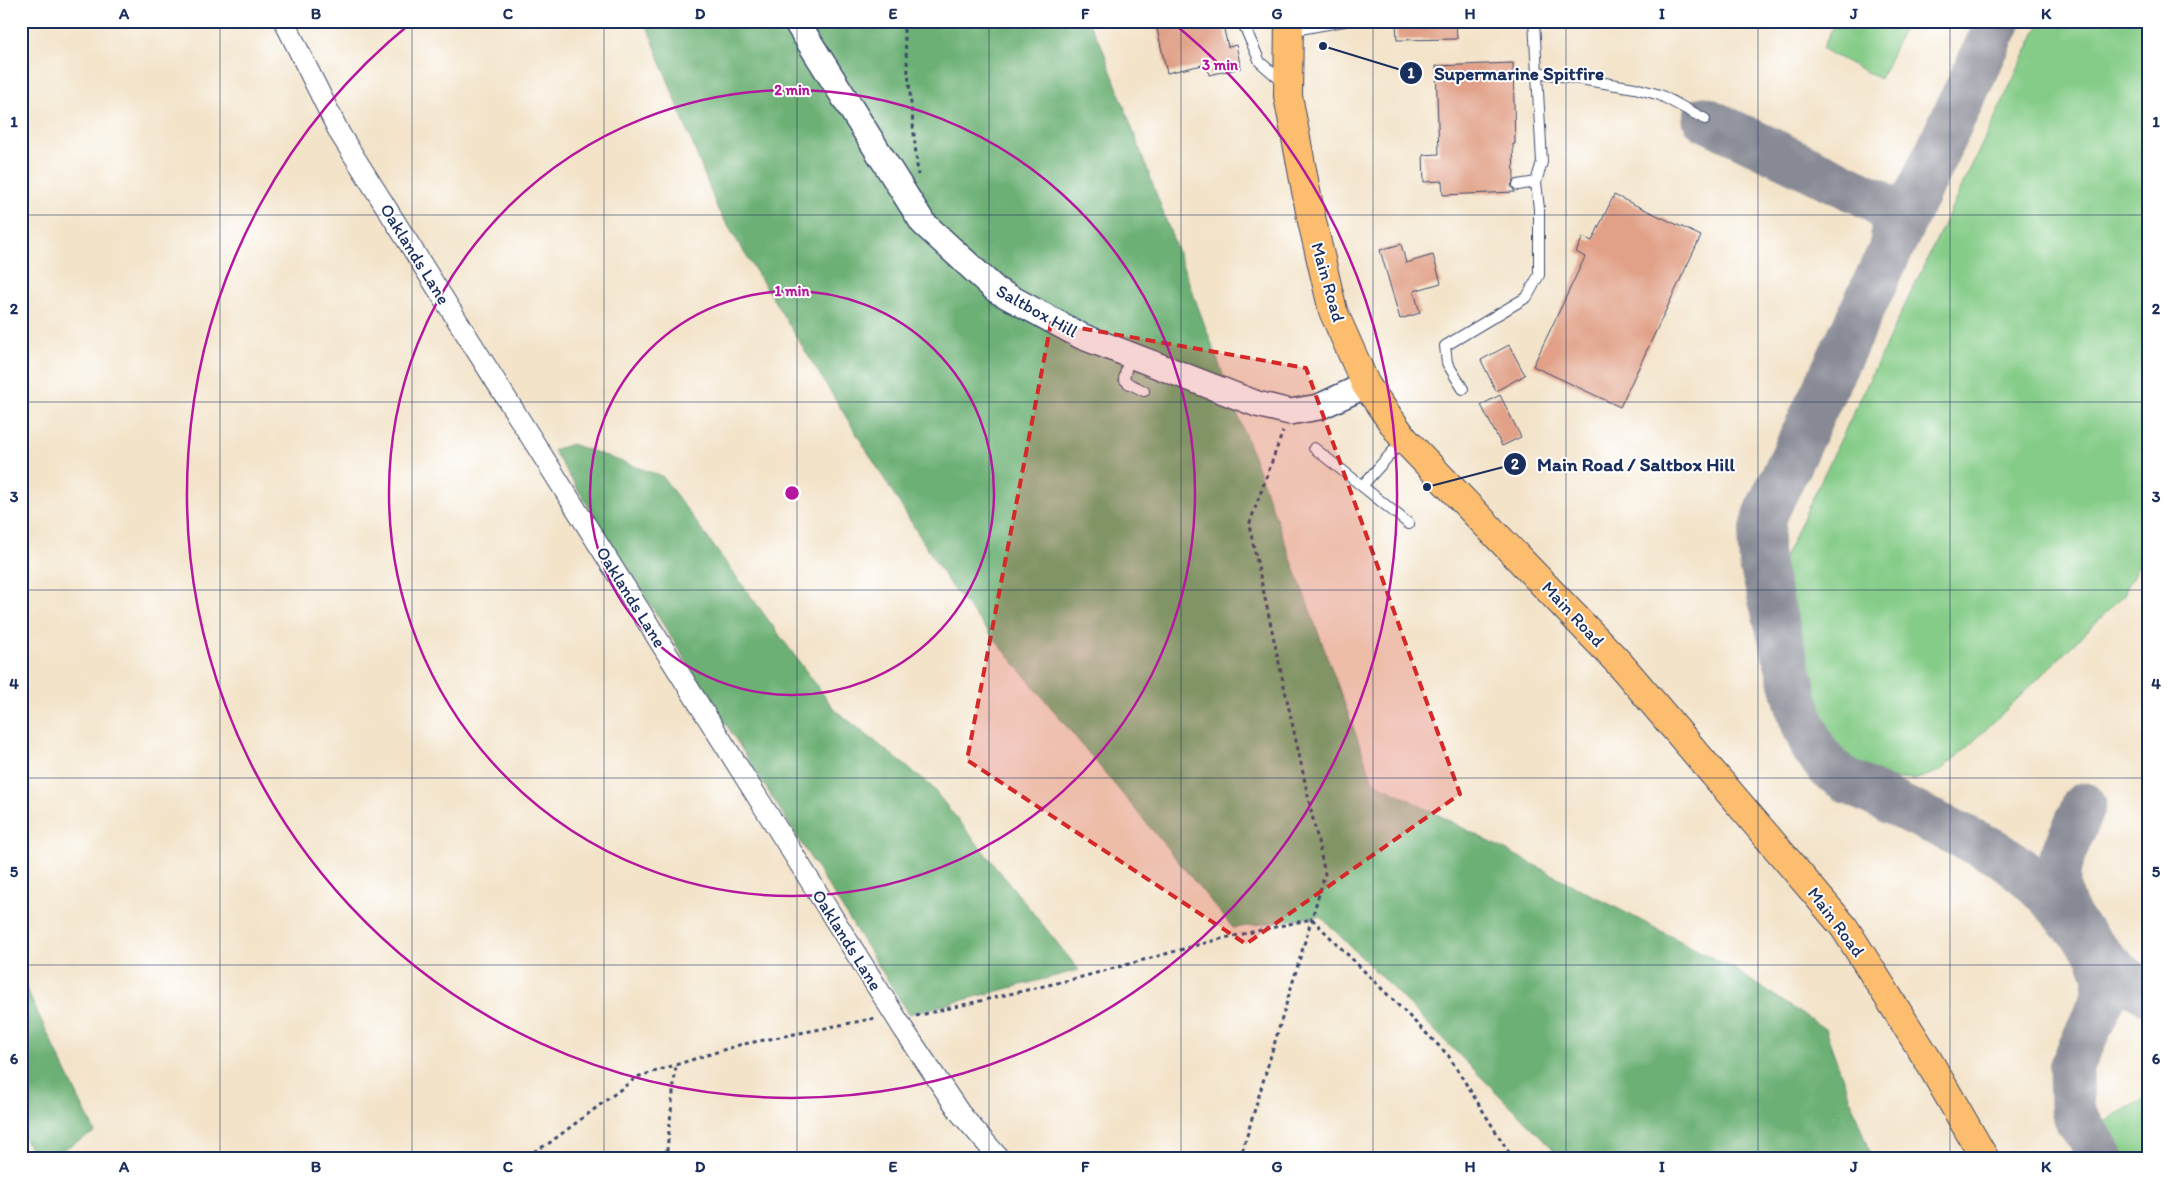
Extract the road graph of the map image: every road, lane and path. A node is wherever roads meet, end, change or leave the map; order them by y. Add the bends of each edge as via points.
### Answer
1 (284, 21) edge
2 (796, 21) edge
3 (903, 21) edge
4 (1242, 21) edge
5 (1344, 21) edge
6 (1534, 21) edge
7 (1289, 26) edge
8 (1537, 72) junction
9 (1288, 87) junction
10 (1705, 119) dead end
11 (1536, 182) junction
12 (1518, 184) dead end
13 (919, 185) dead end
14 (1129, 355) junction
15 (1366, 385) junction
16 (1463, 389) dead end
17 (1144, 391) dead end
18 (1290, 412) junction
19 (1404, 439) junction
20 (1314, 448) dead end
21 (1362, 486) junction
22 (1409, 524) dead end
23 (1312, 920) junction
24 (898, 1020) junction
25 (676, 1065) junction
26 (520, 1159) edge
27 (666, 1159) edge
28 (1000, 1159) edge
29 (1240, 1159) edge
30 (1513, 1159) edge
31 (1985, 1159) edge

1 - 24 street, Oaklands Lane via 340,134
2 - 14 street, Saltbox Hill via 923,224 996,290 1081,336
3 - 13 path
4 - 9 lane via 1260,62
5 - 7 lane
6 - 8 lane
7 - 9 main road, Main Road
8 - 10 lane via 1660,94
8 - 11 lane via 1542,162
9 - 15 main road, Main Road via 1311,217 1333,311
11 - 12 lane
11 - 16 lane via 1539,275 1527,297 1445,346 1446,363
14 - 17 lane via 1124,379
14 - 18 street, Saltbox Hill via 1257,404
15 - 18 street, Saltbox Hill via 1320,407
15 - 19 main road, Main Road
18 - 23 path via 1249,526 1326,874
19 - 21 lane
19 - 31 main road, Main Road via 1620,664 1844,927 1928,1060
20 - 21 lane
21 - 22 lane
23 - 24 path via 1220,939 1078,978
23 - 29 path
23 - 30 path via 1448,1055
24 - 25 path via 887,1017 852,1022 739,1044
24 - 28 street, Oaklands Lane via 960,1113
25 - 26 path via 637,1077 548,1144
25 - 27 path

